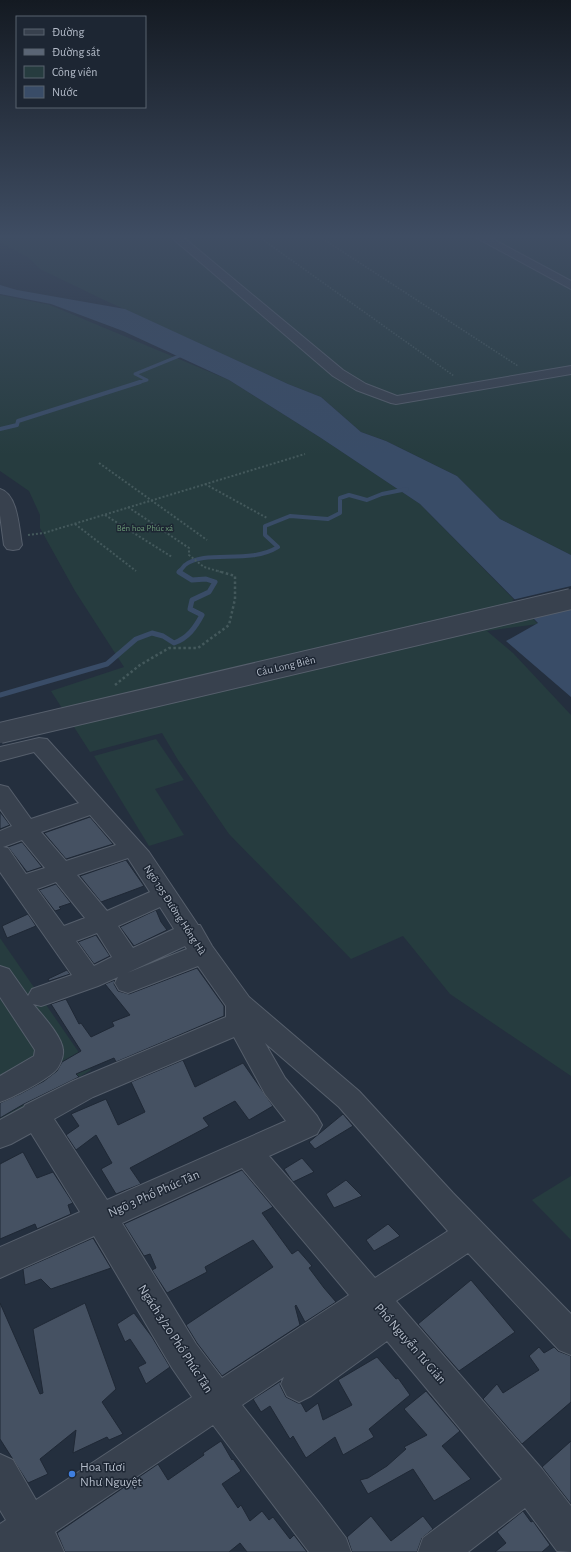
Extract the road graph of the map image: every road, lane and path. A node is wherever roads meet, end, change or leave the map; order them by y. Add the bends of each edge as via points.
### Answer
1 (261, 309) edge
2 (359, 309) edge
3 (430, 309) edge
4 (571, 370) edge
5 (535, 377) junction
6 (469, 388) junction
7 (305, 454) dead end
8 (99, 463) dead end
9 (205, 484) junction
10 (0, 494) edge
11 (150, 500) junction
12 (128, 507) junction
13 (104, 514) junction
14 (267, 518) dead end
15 (74, 524) junction
16 (207, 540) dead end
17 (12, 541) joint
18 (172, 557) dead end
19 (136, 570) dead end
20 (571, 590) edge
21 (571, 599) edge
22 (114, 686) dead end
23 (0, 722) edge
24 (0, 733) edge
25 (0, 754) edge
26 (0, 792) edge
27 (94, 806) junction
28 (26, 830) junction
29 (0, 840) edge
30 (132, 848) junction
31 (0, 854) edge
32 (60, 872) junction
33 (21, 885) junction
34 (165, 895) junction
35 (103, 924) junction
36 (59, 938) junction
37 (197, 943) junction
38 (128, 972) junction
39 (0, 976) edge
40 (90, 979) junction
41 (41, 996) dead end
42 (240, 1013) junction
43 (0, 1090) edge
44 (35, 1114) junction
45 (307, 1125) joint
46 (0, 1135) edge
47 (247, 1152) junction
48 (101, 1218) junction
49 (471, 1233) junction
50 (0, 1263) edge
51 (380, 1308) junction
52 (571, 1338) edge
53 (299, 1384) dead end
54 (216, 1402) junction
55 (0, 1473) edge
56 (529, 1482) junction
57 (571, 1537) edge
58 (38, 1539) edge
59 (0, 1548) edge
60 (332, 1552) edge
61 (437, 1552) edge

1 - 6 street via 326,364 361,387 396,400
2 - 6 path
3 - 5 path
4 - 5 street
5 - 6 street
7 - 9 path
8 - 11 path
9 - 11 path
9 - 14 path
10 - 17 street via 6,502
11 - 12 path
11 - 16 path
12 - 13 path
12 - 22 path via 189,548 189,555 202,565 235,576 235,599 229,624 198,648 169,648 140,665
13 - 15 path
13 - 18 path
15 - 17 path
15 - 19 path
20 - 23 street, Cầu Long Biên
21 - 24 street, Cầu Long Biên, bridge
25 - 27 street, Ngõ 195 Đường Hồng Hà via 39,744
26 - 28 street
27 - 28 street
27 - 30 street, Ngõ 195 Đường Hồng Hà
28 - 29 street
28 - 32 street
30 - 32 street
30 - 34 street, Ngõ 195 Đường Hồng Hà
31 - 33 street
32 - 33 street
32 - 35 street
33 - 36 street
34 - 35 street
34 - 37 street, Ngõ 195 Đường Hồng Hà
35 - 36 street via 89,926
35 - 38 street
36 - 40 street
37 - 38 street
37 - 42 street, Ngõ 195 Đường Hồng Hà
38 - 40 street
39 - 43 street via 47,1043 49,1050 44,1064
40 - 41 street
42 - 44 street
42 - 45 street, Ngõ 195 Đường Hồng Hà via 275,1086
42 - 49 street via 349,1099
44 - 46 street
44 - 48 street, Ngách 3/20 Phố Phúc Tân
45 - 47 street, Ngõ 3 Phố Phúc Tân
47 - 48 street, Ngõ 3 Phố Phúc Tân
47 - 51 street, Phố Nguyễn Tư Giản
48 - 50 street, Ngõ 3 Phố Phúc Tân
48 - 54 street, Ngách 3/20 Phố Phúc Tân via 184,1356
49 - 51 street
49 - 52 street
51 - 53 street
51 - 54 street
51 - 56 street, Phố Nguyễn Tư Giản
54 - 58 street
54 - 60 street, Ngách 3/20 Phố Phúc Tân
55 - 58 street
56 - 57 street, Phố Nguyễn Tư Giản
56 - 61 street
58 - 59 street

